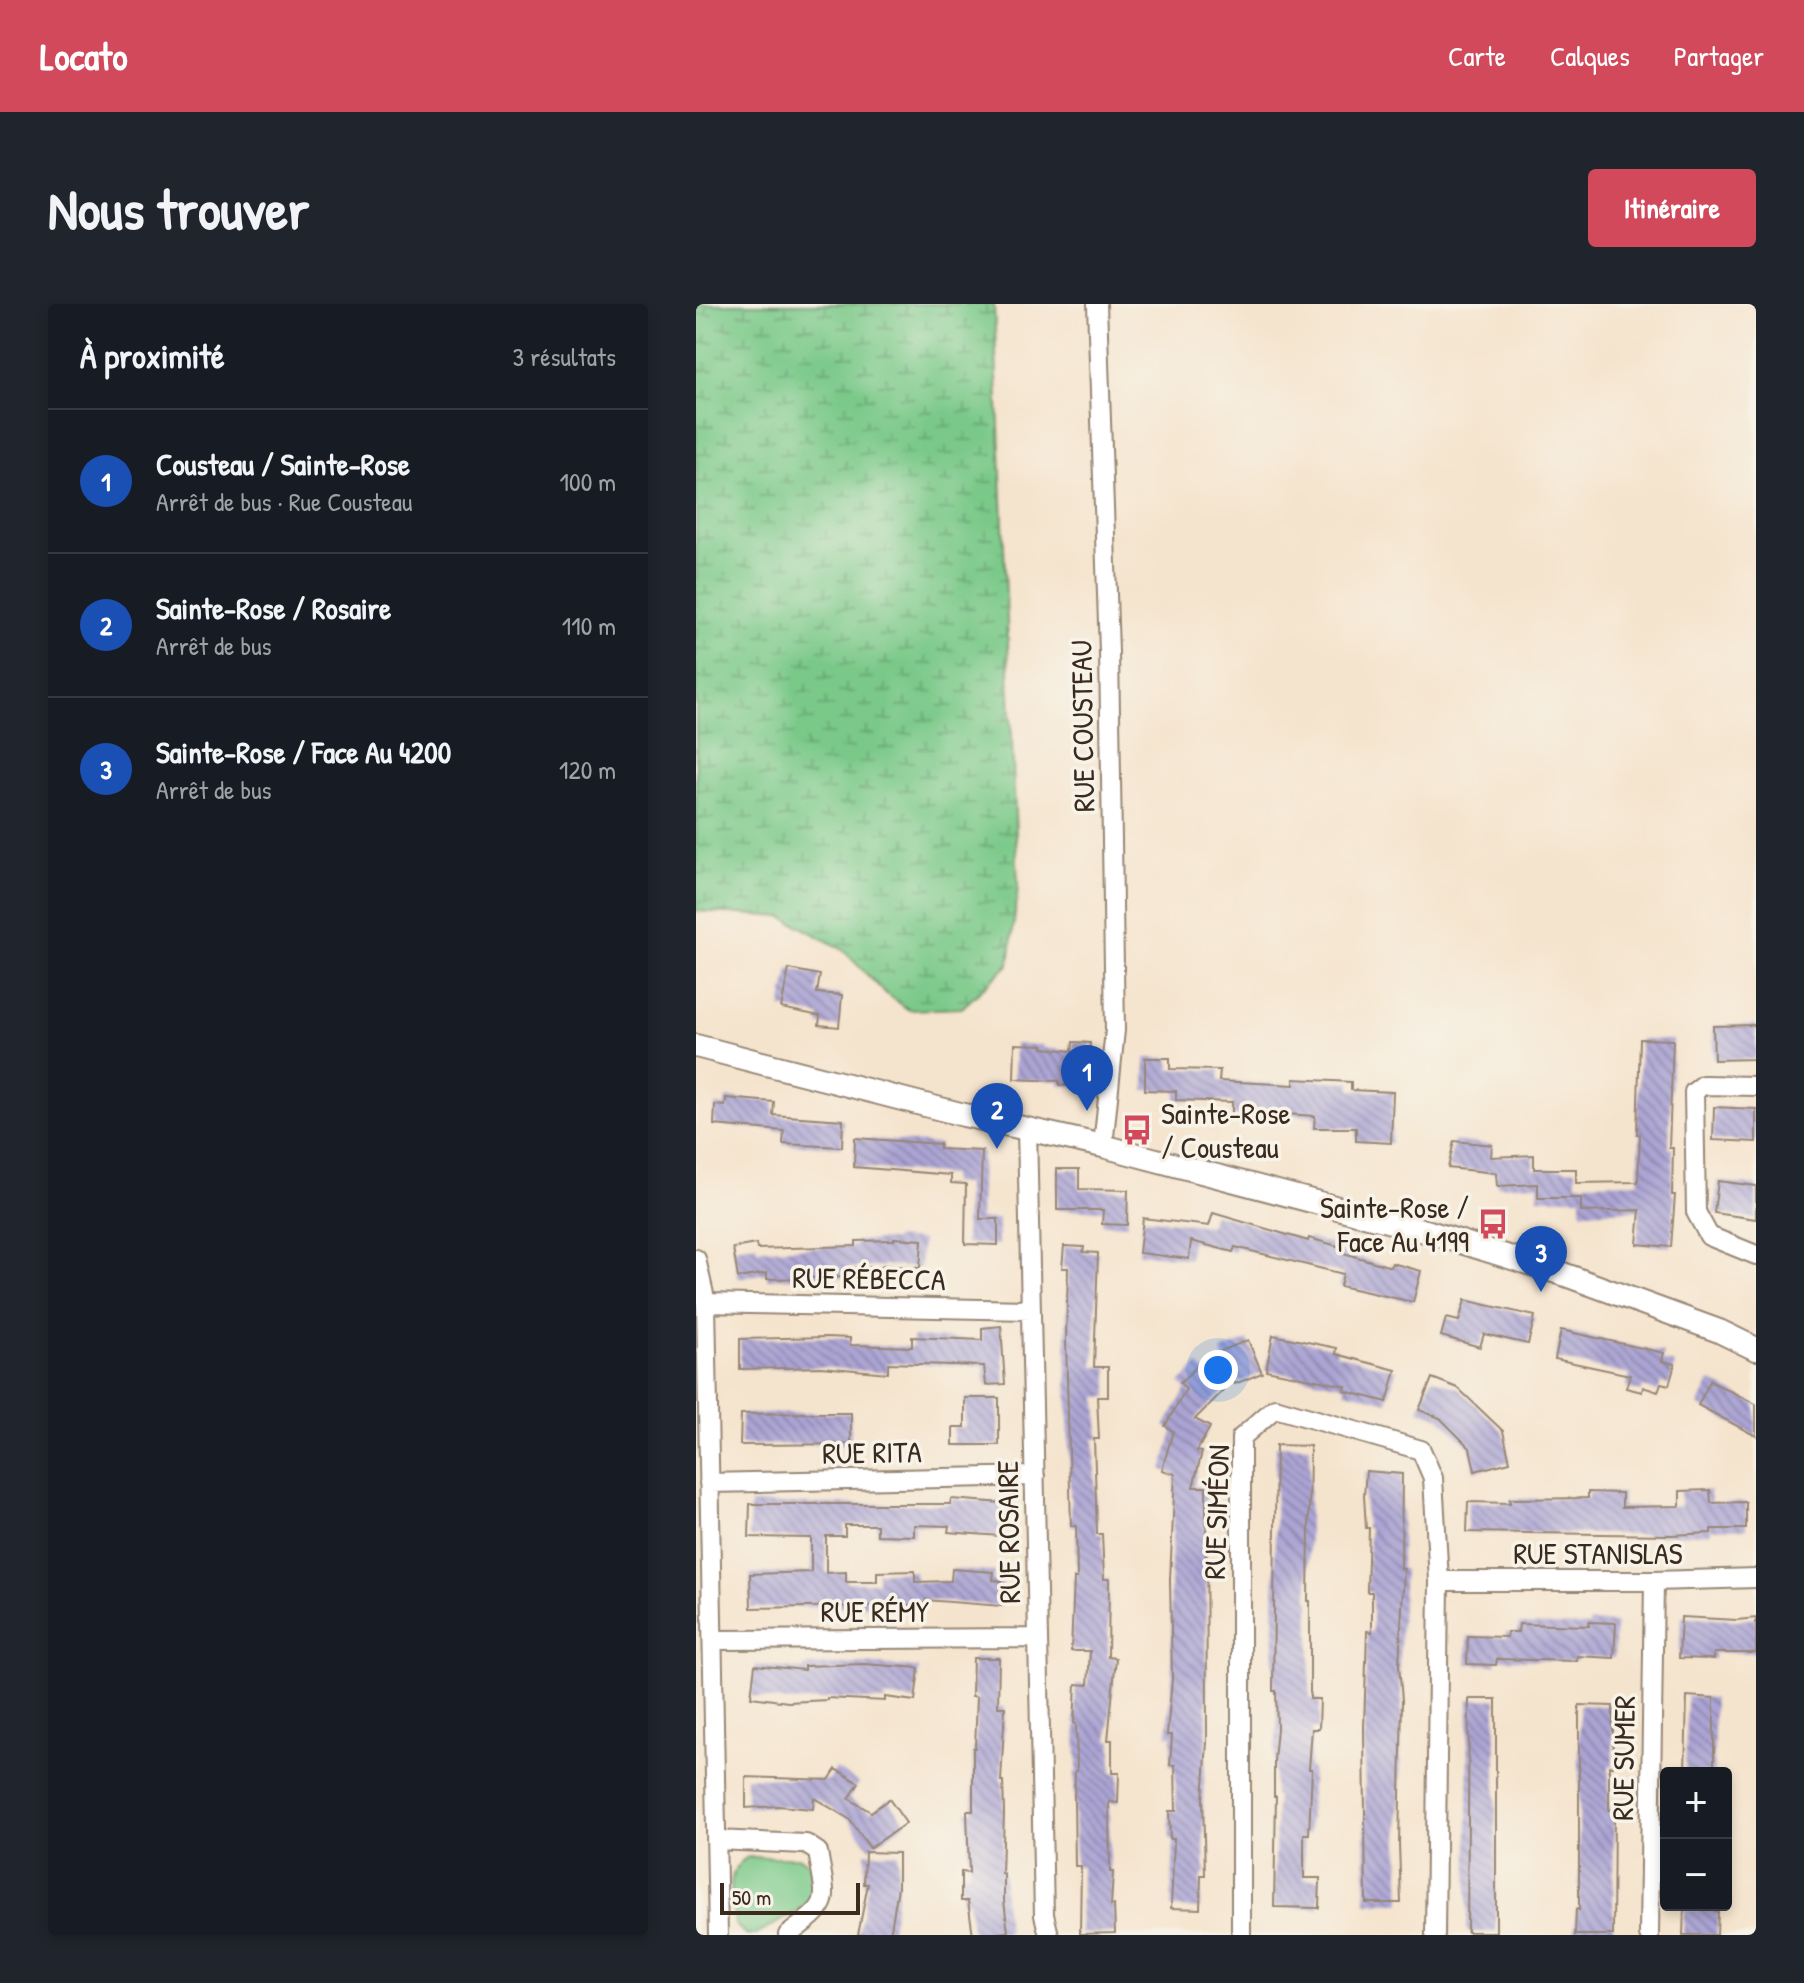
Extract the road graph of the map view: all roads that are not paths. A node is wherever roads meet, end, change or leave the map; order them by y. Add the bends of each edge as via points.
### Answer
1 (1097, 304) edge
2 (696, 1046) edge
3 (1756, 1086) edge
4 (1027, 1128) junction
5 (1103, 1146) junction
6 (1756, 1255) edge
7 (696, 1259) edge
8 (706, 1303) junction
9 (1031, 1310) junction
10 (1756, 1349) edge
11 (1035, 1476) junction
12 (709, 1483) junction
13 (1756, 1578) edge
14 (1439, 1581) junction
15 (1654, 1581) junction
16 (1038, 1638) junction
17 (713, 1640) junction
18 (716, 1840) junction
19 (718, 1935) edge
20 (788, 1935) edge
21 (1049, 1935) edge
22 (1241, 1935) edge
23 (1435, 1935) edge
24 (1649, 1935) edge

1 - 5 street, RUE COUSTEAU via 1115,1030
2 - 4 street
3 - 6 street via 1703,1085 1694,1092 1696,1212 1709,1236
4 - 5 street
4 - 9 street, RUE ROSAIRE
5 - 10 street via 1444,1236 1563,1274
7 - 8 street
8 - 9 street, RUE RÉBECCA
8 - 12 street
9 - 11 street, RUE ROSAIRE
11 - 12 street, RUE RITA
11 - 16 street, RUE ROSAIRE
12 - 17 street
13 - 15 street, RUE STANISLAS
14 - 15 street, RUE STANISLAS
14 - 22 street, RUE SIMÉON via 1433,1478 1421,1450 1275,1408 1241,1438
14 - 23 street, RUE SIMÉON
15 - 24 street, RUE SUMER
16 - 17 street, RUE RÉMY
16 - 21 street, RUE ROSAIRE via 1044,1915
17 - 18 street
18 - 19 street
18 - 20 street via 806,1844 818,1852 825,1897 820,1910

